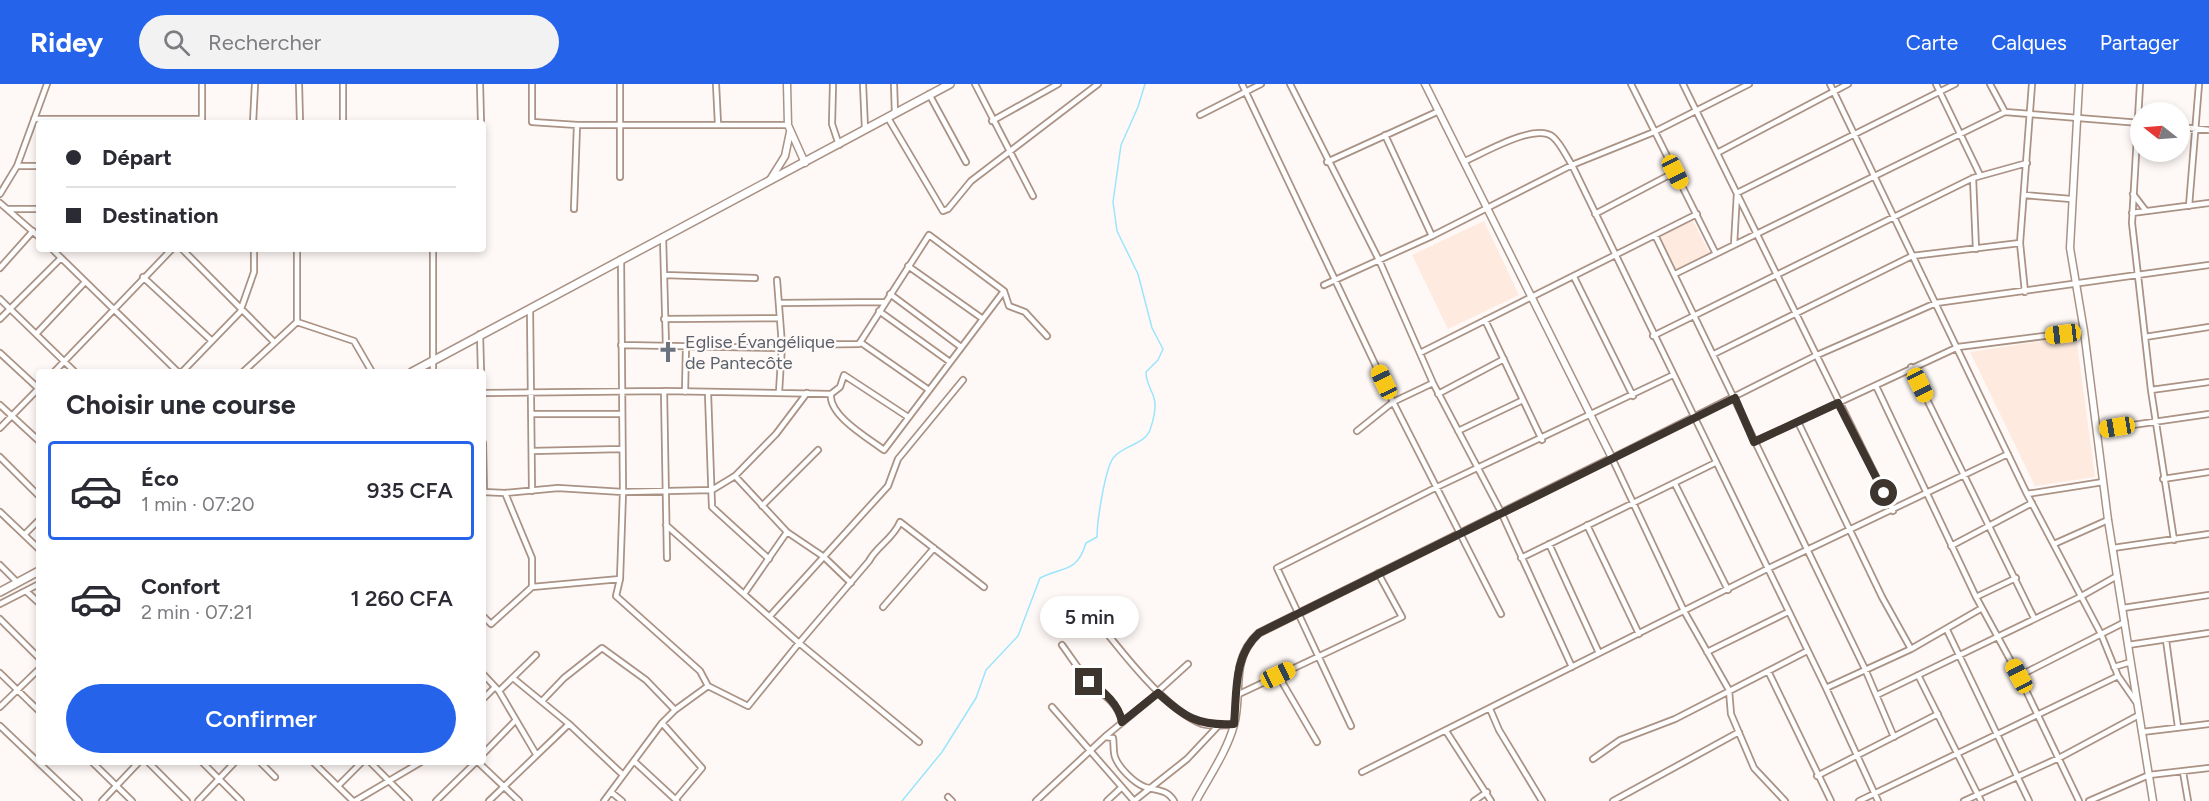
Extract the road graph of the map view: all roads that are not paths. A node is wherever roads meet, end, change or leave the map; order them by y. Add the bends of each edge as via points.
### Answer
1 (46, 84) edge
2 (202, 84) edge
3 (255, 84) edge
4 (298, 84) edge
5 (343, 84) edge
6 (480, 84) edge
7 (532, 84) edge
8 (620, 84) edge
9 (716, 84) edge
10 (787, 84) edge
11 (833, 84) edge
12 (863, 84) edge
13 (894, 84) edge
14 (950, 84) edge
15 (975, 84) edge
16 (1058, 84) edge
17 (1098, 84) edge
18 (1242, 84) edge
19 (1261, 84) edge
20 (1290, 84) edge
21 (1425, 84) edge
22 (1631, 84) edge
23 (1683, 84) edge
24 (1830, 84) edge
25 (1848, 84) edge
26 (1936, 84) edge
27 (1955, 84) edge
28 (1990, 84) edge
29 (2032, 84) edge
30 (2079, 84) edge
31 (2140, 84) edge
32 (2199, 84) edge
33 (1746, 85) edge
34 (1089, 87) edge
35 (1833, 90) junction
36 (1940, 91) junction
37 (1245, 92) junction
38 (929, 94) junction
39 (2140, 102) edge
40 (1696, 110) junction
41 (1438, 111) junction
42 (2005, 112) junction
43 (2032, 113) junction
44 (1200, 115) dead end
45 (891, 116) junction
46 (2076, 116) junction
47 (34, 119) junction
48 (118, 120) edge
49 (202, 120) edge
50 (253, 120) edge
51 (300, 120) edge
52 (343, 120) edge
53 (481, 120) edge
54 (992, 121) junction
55 (2130, 122) edge
56 (718, 124) junction
57 (577, 125) junction
58 (620, 126) junction
59 (2190, 128) edge
60 (2196, 128) junction
61 (789, 129) junction
62 (865, 129) junction
63 (2209, 130) edge
64 (1654, 132) junction
65 (1960, 134) junction
66 (1385, 135) junction
67 (1852, 135) junction
68 (839, 145) junction
69 (1010, 152) junction
70 (1717, 153) junction
71 (1465, 161) junction
72 (966, 162) dead end
73 (1327, 162) junction
74 (2136, 162) edge
75 (806, 163) junction
76 (2027, 163) junction
77 (1572, 165) junction
78 (17, 166) junction
79 (36, 166) edge
80 (1675, 172) junction
81 (1873, 176) junction
82 (1980, 176) junction
83 (620, 177) dead end
84 (1973, 178) junction
85 (767, 183) junction
86 (1737, 192) junction
87 (0, 194) edge
88 (2133, 194) junction
89 (2024, 195) junction
90 (1033, 196) dead end
91 (2072, 199) junction
92 (0, 203) edge
93 (2209, 203) edge
94 (1487, 206) junction
95 (2189, 206) junction
96 (36, 208) edge
97 (8, 209) junction
98 (574, 209) dead end
99 (2146, 211) junction
100 (2132, 213) junction
101 (1595, 214) junction
102 (1697, 214) junction
103 (1894, 219) junction
104 (33, 231) junction
105 (36, 234) edge
106 (1655, 235) junction
107 (1755, 235) junction
108 (1432, 236) junction
109 (663, 237) junction
110 (2020, 243) junction
111 (1734, 245) junction
112 (1976, 249) junction
113 (55, 252) edge
114 (169, 252) edge
115 (185, 252) edge
116 (254, 252) edge
117 (297, 252) edge
118 (433, 252) edge
119 (1716, 254) junction
120 (1614, 256) junction
121 (1912, 256) junction
122 (61, 258) junction
123 (621, 259) junction
124 (1379, 260) junction
125 (908, 266) junction
126 (2209, 266) edge
127 (0, 268) edge
128 (1675, 274) junction
129 (1775, 274) junction
130 (664, 275) junction
131 (143, 277) junction
132 (1574, 277) junction
133 (2136, 277) junction
134 (755, 278) dead end
135 (777, 280) dead end
136 (1336, 280) junction
137 (85, 282) junction
138 (2077, 283) junction
139 (1324, 285) dead end
140 (1004, 291) junction
141 (2025, 292) junction
142 (890, 294) junction
143 (1532, 296) junction
144 (0, 299) edge
145 (885, 302) junction
146 (778, 303) junction
147 (1936, 303) junction
148 (242, 306) junction
149 (10, 309) junction
150 (113, 309) junction
151 (530, 309) junction
152 (879, 311) junction
153 (1795, 314) junction
154 (1695, 316) junction
155 (780, 318) junction
156 (0, 319) edge
157 (664, 319) junction
158 (983, 319) junction
159 (1485, 320) junction
160 (297, 322) junction
161 (2209, 327) edge
162 (2084, 331) junction
163 (37, 333) junction
164 (480, 334) junction
165 (1047, 336) dead end
166 (1653, 336) junction
167 (2145, 337) junction
168 (212, 341) junction
169 (274, 342) junction
170 (860, 342) junction
171 (621, 345) junction
172 (666, 345) junction
173 (686, 346) junction
174 (782, 346) junction
175 (961, 347) junction
176 (1958, 347) junction
177 (1420, 352) junction
178 (0, 353) edge
179 (1714, 354) junction
180 (1815, 356) junction
181 (1504, 359) junction
182 (433, 360) junction
183 (64, 361) junction
184 (950, 362) junction
185 (1911, 367) junction
186 (57, 369) edge
187 (72, 369) edge
188 (177, 369) edge
189 (183, 369) edge
190 (246, 369) edge
191 (370, 369) edge
192 (417, 369) edge
193 (433, 369) edge
194 (481, 369) edge
195 (1673, 375) junction
196 (963, 380) dead end
197 (2209, 382) edge
198 (1433, 383) junction
199 (36, 386) edge
200 (1876, 386) junction
201 (929, 390) junction
202 (2151, 390) junction
203 (664, 391) junction
204 (36, 392) edge
205 (533, 392) junction
206 (622, 392) junction
207 (685, 392) junction
208 (779, 392) junction
209 (486, 393) edge
210 (708, 393) junction
211 (807, 393) junction
212 (831, 394) junction
213 (1438, 394) junction
214 (1633, 396) junction
215 (1735, 398) junction
216 (1523, 400) junction
217 (1393, 402) junction
218 (1838, 403) junction
219 (0, 405) edge
220 (533, 414) junction
221 (622, 414) junction
222 (2209, 414) edge
223 (12, 416) junction
224 (1592, 416) junction
225 (908, 417) junction
226 (1694, 417) junction
227 (2155, 420) junction
228 (1798, 422) junction
229 (0, 428) edge
230 (2098, 430) junction
231 (1357, 431) dead end
232 (1458, 431) junction
233 (36, 438) edge
234 (1542, 440) junction
235 (1754, 442) junction
236 (622, 449) junction
237 (818, 450) dead end
238 (532, 451) junction
239 (2008, 454) junction
240 (0, 457) edge
241 (1612, 458) junction
242 (1715, 463) junction
243 (1477, 468) junction
244 (2209, 472) edge
245 (1964, 475) junction
246 (735, 476) junction
247 (2163, 479) junction
248 (2103, 482) junction
249 (1675, 484) junction
250 (1437, 487) junction
251 (712, 490) junction
252 (532, 491) junction
253 (486, 492) edge
254 (623, 492) junction
255 (666, 492) junction
256 (36, 493) edge
257 (505, 493) junction
258 (1926, 494) junction
259 (2027, 495) junction
260 (1633, 502) junction
261 (2032, 503) junction
262 (762, 506) junction
263 (1893, 511) junction
264 (0, 512) edge
265 (1501, 512) junction
266 (2108, 520) junction
267 (36, 523) edge
268 (666, 525) junction
269 (1587, 525) junction
270 (1990, 527) junction
271 (1851, 531) junction
272 (787, 532) junction
273 (1460, 532) junction
274 (2209, 534) edge
275 (24, 536) junction
276 (2174, 540) junction
277 (1549, 544) junction
278 (2054, 544) junction
279 (36, 546) edge
280 (1952, 546) junction
281 (934, 548) junction
282 (2113, 548) junction
283 (1808, 550) junction
284 (824, 557) junction
285 (667, 558) dead end
286 (1521, 558) junction
287 (769, 559) junction
288 (0, 565) edge
289 (1767, 570) junction
290 (36, 572) edge
291 (1378, 573) junction
292 (2117, 576) junction
293 (2016, 578) junction
294 (620, 579) junction
295 (17, 582) junction
296 (851, 583) junction
297 (36, 586) edge
298 (532, 586) junction
299 (984, 587) dead end
300 (1728, 590) junction
301 (26, 591) junction
302 (0, 592) edge
303 (744, 594) junction
304 (2209, 595) edge
305 (1976, 597) junction
306 (2080, 597) junction
307 (36, 600) edge
308 (0, 604) edge
309 (883, 607) dead end
310 (1982, 608) junction
311 (2123, 608) junction
312 (1684, 612) junction
313 (1788, 612) junction
314 (1296, 614) junction
315 (1501, 614) dead end
316 (770, 616) junction
317 (1095, 618) dead end
318 (2034, 618) junction
319 (0, 619) edge
320 (486, 619) edge
321 (2125, 622) junction
322 (1947, 630) junction
323 (2209, 633) edge
324 (1639, 634) junction
325 (2101, 634) junction
326 (1997, 637) junction
327 (2166, 639) junction
328 (799, 644) junction
329 (1062, 645) dead end
330 (2128, 645) junction
331 (1911, 649) junction
332 (1808, 651) junction
333 (1707, 652) junction
334 (1599, 653) junction
335 (36, 655) edge
336 (536, 655) dead end
337 (1959, 656) junction
338 (1317, 657) junction
339 (2131, 662) junction
340 (1188, 664) dead end
341 (1572, 667) junction
342 (2114, 667) junction
343 (1865, 669) junction
344 (1768, 671) junction
345 (36, 672) edge
346 (0, 673) edge
347 (1278, 675) junction
348 (1918, 675) junction
349 (2019, 676) junction
350 (2118, 676) junction
351 (486, 677) edge
352 (513, 678) junction
353 (708, 686) junction
354 (1826, 688) junction
355 (497, 689) junction
356 (18, 690) junction
357 (1729, 690) junction
358 (1158, 693) junction
359 (1237, 695) junction
360 (1877, 695) junction
361 (486, 697) edge
362 (542, 701) junction
363 (2137, 704) junction
364 (0, 707) edge
365 (1052, 707) dead end
366 (36, 708) edge
367 (1490, 709) junction
368 (675, 710) junction
369 (1938, 714) junction
370 (2038, 715) junction
371 (2139, 715) junction
372 (516, 720) junction
373 (1122, 722) junction
374 (569, 723) junction
375 (662, 723) junction
376 (2209, 723) edge
377 (1234, 724) junction
378 (1219, 725) junction
379 (0, 726) edge
380 (1351, 726) dead end
381 (2178, 727) junction
382 (1446, 731) junction
383 (1739, 732) junction
384 (2142, 732) junction
385 (1996, 735) junction
386 (1105, 737) junction
387 (1894, 737) junction
388 (919, 742) dead end
389 (1317, 742) dead end
390 (486, 751) edge
391 (1090, 751) junction
392 (1957, 753) junction
393 (536, 754) junction
394 (36, 757) edge
395 (1858, 757) junction
396 (2059, 758) junction
397 (1593, 759) dead end
398 (635, 762) junction
399 (45, 765) edge
400 (95, 765) edge
401 (136, 765) edge
402 (151, 765) edge
403 (205, 765) edge
404 (233, 765) edge
405 (263, 765) edge
406 (316, 765) edge
407 (359, 765) edge
408 (373, 765) edge
409 (416, 765) edge
410 (474, 765) edge
411 (480, 765) edge
412 (2209, 768) edge
413 (1362, 772) dead end
414 (2183, 772) junction
415 (623, 775) junction
416 (2148, 775) junction
417 (1817, 776) junction
418 (275, 777) dead end
419 (2017, 777) junction
420 (219, 779) junction
421 (388, 782) junction
422 (116, 786) junction
423 (338, 786) junction
424 (503, 786) junction
425 (1122, 787) junction
426 (1149, 788) junction
427 (611, 792) junction
428 (1487, 792) junction
429 (1874, 794) junction
430 (1978, 795) junction
431 (677, 800) edge
432 (79, 801) edge
433 (102, 801) edge
434 (132, 801) edge
435 (187, 801) edge
436 (198, 801) edge
437 (241, 801) edge
438 (354, 801) edge
439 (409, 801) edge
440 (436, 801) edge
441 (489, 801) edge
442 (519, 801) edge
443 (604, 801) edge
444 (622, 801) edge
445 (1036, 801) edge
446 (1107, 801) edge
447 (1134, 801) edge
448 (1174, 801) edge
449 (1196, 801) edge
450 (1474, 801) edge
451 (1491, 801) edge
452 (1542, 801) edge
453 (1613, 801) edge
454 (1785, 801) edge
455 (1831, 801) edge
456 (1859, 801) edge
457 (1878, 801) edge
458 (1964, 801) edge
459 (1981, 801) edge
460 (2029, 801) edge
461 (2079, 801) edge
462 (2089, 801) edge
463 (2152, 801) edge
464 (2188, 801) edge

1 - 47 street
2 - 49 street
3 - 50 street
4 - 51 street
5 - 52 street
6 - 53 street
7 - 57 street via 532,123
8 - 58 street
9 - 56 street
10 - 61 street
11 - 68 street via 832,124
12 - 62 street
13 - 45 street
14 - 38 main road
15 - 54 street
16 - 54 street
17 - 34 street
18 - 37 street
19 - 37 street
20 - 73 street
21 - 41 street
22 - 64 street
23 - 40 street
24 - 35 street
25 - 35 street
26 - 36 street
27 - 36 street
28 - 42 street
29 - 43 street
30 - 46 street
31 - 39 street
32 - 60 street
33 - 40 street
34 - 69 street
35 - 67 street
35 - 70 street
36 - 65 street
36 - 67 street
37 - 44 street
37 - 136 street
38 - 45 main road
38 - 72 street
40 - 64 street
40 - 70 street
41 - 66 street
41 - 71 street
42 - 43 street
42 - 65 street
43 - 46 street
43 - 76 street
45 - 62 main road
45 - 69 street via 943,211 971,182
46 - 55 street
46 - 91 street
47 - 48 street
47 - 78 street
54 - 69 street
56 - 58 street
56 - 61 street
57 - 58 street
57 - 98 street
58 - 83 street
59 - 60 street
60 - 63 street
60 - 95 street
61 - 75 street
61 - 85 street via 783,162
62 - 68 main road
64 - 77 street
64 - 80 street
65 - 81 street
65 - 82 street
66 - 73 street
66 - 108 street
67 - 81 street
67 - 86 street
68 - 75 main road
69 - 90 street
70 - 86 street
71 - 77 street via 1533,132 1555,138
71 - 94 street
73 - 124 street
74 - 88 street
75 - 85 main road
76 - 82 street
76 - 89 street
77 - 94 street
77 - 101 street
78 - 79 street
78 - 87 street
80 - 101 street
80 - 102 street
81 - 103 street
81 - 107 street
82 - 84 street
84 - 103 street
84 - 112 street
85 - 109 main road
86 - 107 street
86 - 111 street
88 - 99 street
88 - 100 street
89 - 91 street
89 - 110 street
91 - 138 street via 2070,248
92 - 97 street
93 - 95 street
94 - 108 street
94 - 143 street
95 - 99 street
96 - 97 street
97 - 104 street
99 - 100 street
100 - 133 street
101 - 120 street
102 - 106 street
102 - 119 street
103 - 121 street
103 - 129 street
104 - 105 street
104 - 127 street
106 - 120 street
106 - 128 street
107 - 111 street
107 - 129 street
108 - 124 street
109 - 123 main road
109 - 130 street
110 - 112 street
110 - 141 street
111 - 119 street
112 - 121 street
113 - 122 street
114 - 131 street
115 - 148 street
116 - 148 street via 254,272
117 - 160 street
118 - 182 street
119 - 128 street
120 - 132 street
120 - 166 street
121 - 147 street
121 - 153 street
122 - 137 street
122 - 149 street
123 - 151 main road
123 - 171 street
124 - 136 street
124 - 177 street
125 - 140 street via 929,235
125 - 142 street
125 - 158 street
126 - 133 street
128 - 154 street
129 - 153 street
129 - 154 street
130 - 134 street
130 - 157 street
131 - 150 street
131 - 168 street
132 - 143 street
132 - 214 street
133 - 138 street
133 - 167 street
135 - 146 street
136 - 139 street
136 - 217 street
137 - 150 street
137 - 163 street
138 - 141 street
138 - 162 street
140 - 158 street
140 - 165 street via 1009,306 1025,312
141 - 147 street
142 - 145 street
142 - 175 street
143 - 159 street
143 - 224 street
144 - 149 street
145 - 146 street
145 - 152 street
146 - 155 street
147 - 176 street
147 - 180 street
148 - 168 street
148 - 169 street
149 - 156 street
149 - 163 street
150 - 183 street
150 - 188 street
151 - 164 main road
151 - 205 street
152 - 170 street
152 - 184 street
153 - 179 street
153 - 180 street
154 - 166 street
154 - 179 street
155 - 157 street
155 - 174 street
157 - 172 street
158 - 175 street
159 - 177 street
159 - 181 street
160 - 169 street
160 - 191 street via 354,340
161 - 167 street
162 - 176 street
162 - 230 street
163 - 183 street
164 - 182 main road
164 - 194 street
166 - 195 street
167 - 202 street
168 - 189 street
169 - 190 street
170 - 174 street
170 - 201 street
171 - 172 street
171 - 206 street
172 - 173 street
173 - 174 street
173 - 207 street
174 - 208 street
175 - 184 street
176 - 185 street
176 - 239 street
177 - 198 street
178 - 199 street
179 - 215 street
180 - 215 street
180 - 218 street
181 - 213 street
181 - 216 street
182 - 192 main road
182 - 193 street
183 - 186 street
183 - 187 street
184 - 201 street
185 - 200 street
185 - 245 street
195 - 214 street
195 - 226 street
196 - 284 street via 898,459 888,486
197 - 202 street
198 - 213 street
198 - 217 street
200 - 218 street
200 - 258 street
201 - 225 street
202 - 227 street
203 - 206 street
203 - 207 street
203 - 255 street
204 - 223 street
205 - 206 street
205 - 209 street
205 - 220 street
206 - 221 street
207 - 210 street
208 - 210 street
208 - 211 street
210 - 251 street
211 - 212 street
211 - 246 street via 776,434
212 - 225 street via 840,387 844,375
212 - 225 street via 830,402 836,412 884,450
213 - 232 street
214 - 224 street
215 - 226 street
215 - 235 street
216 - 232 street
216 - 234 street
217 - 231 street
217 - 250 street
218 - 228 street
218 - 263 street
219 - 223 street
220 - 221 street
220 - 238 street
221 - 236 street
222 - 227 street
223 - 229 street
223 - 233 street
224 - 234 street
224 - 241 street
226 - 241 street
226 - 242 street
227 - 230 street
227 - 247 street
228 - 235 street
228 - 271 street
230 - 248 street
232 - 243 street
234 - 243 street
235 - 283 street
236 - 238 street
236 - 254 street
237 - 262 street
238 - 252 street
239 - 245 street
239 - 259 street
240 - 256 street
241 - 260 street
241 - 265 street
242 - 249 street
242 - 289 street
243 - 250 street
243 - 265 street
244 - 247 street
245 - 258 street
245 - 270 street
246 - 251 street
246 - 262 street
247 - 276 street
248 - 259 street
248 - 266 street
249 - 260 street
249 - 300 street
250 - 273 street
250 - 314 street via 1276,568
251 - 255 street
251 - 287 street via 712,507
252 - 254 street via 558,488
252 - 257 street
253 - 257 street
254 - 255 street
254 - 294 street
255 - 268 street
257 - 298 street via 532,558
258 - 263 street
258 - 280 street
259 - 261 street
260 - 269 street
260 - 312 street
261 - 270 street
261 - 278 street
262 - 272 street
263 - 271 street
264 - 275 street
265 - 273 street
265 - 286 street
266 - 278 street
266 - 282 street
267 - 275 street
268 - 285 street
268 - 303 street
269 - 277 street
269 - 324 street
270 - 280 street
270 - 293 street
271 - 283 street
271 - 331 street
272 - 284 street
272 - 287 street
273 - 291 street
273 - 315 street
274 - 276 street
275 - 279 street
276 - 282 street
277 - 286 street
277 - 334 street
278 - 306 street
280 - 305 street
281 - 296 street via 900,522
281 - 299 street
281 - 309 street
282 - 292 street
283 - 289 street
283 - 343 street
284 - 296 street
284 - 316 street
286 - 341 street
287 - 303 street
288 - 295 street
289 - 300 street
289 - 313 street
290 - 295 main road
291 - 314 street
291 - 338 street via 1402,617
292 - 306 street
292 - 311 street
293 - 305 street
293 - 318 street
294 - 298 street
294 - 353 street via 616,596 700,671
295 - 302 main road
296 - 328 street
297 - 301 street
298 - 320 street via 491,624
300 - 312 street
301 - 307 street
301 - 308 street
303 - 316 street
304 - 311 street
305 - 310 street
306 - 318 street
306 - 325 street
310 - 322 street
310 - 326 street
311 - 321 street
312 - 324 street
312 - 333 street
313 - 332 street
313 - 333 street
314 - 338 street
314 - 359 street via 1259,633 1245,648
316 - 328 street
317 - 358 street
318 - 326 street
319 - 335 street
321 - 325 street
321 - 330 street
322 - 331 street
322 - 337 street
323 - 327 street
324 - 334 street
325 - 342 street
325 - 349 street
326 - 337 street
326 - 349 street
327 - 330 street
327 - 381 street
328 - 353 street via 748,706
328 - 388 street
329 - 373 street via 1089,682 1120,709
330 - 339 street
331 - 343 street
332 - 344 street
332 - 354 street
333 - 357 street
334 - 341 street
336 - 352 street
337 - 348 street
337 - 385 street
338 - 347 street
338 - 380 street
339 - 342 street
339 - 363 street
340 - 358 street
341 - 367 street
342 - 350 street
343 - 354 street
343 - 360 street
344 - 357 street
344 - 417 street
345 - 356 street
346 - 356 street
347 - 359 street
347 - 389 street
348 - 360 street
348 - 369 street
349 - 370 street
350 - 363 street
350 - 370 street
351 - 355 street
352 - 355 street
352 - 362 street
353 - 368 street
354 - 395 street
355 - 361 street
355 - 372 street
356 - 364 street
356 - 366 street
357 - 383 street via 1731,714
357 - 397 street via 1675,719 1620,740
358 - 373 street
358 - 378 street via 1177,711 1203,724
359 - 377 street
360 - 387 street
362 - 368 street via 602,648 646,680
362 - 374 street
363 - 371 street
365 - 391 street
367 - 382 street
367 - 452 street
368 - 375 street
369 - 387 street
369 - 392 street
370 - 385 street
370 - 396 street
371 - 384 street
371 - 396 street
372 - 390 street
372 - 393 street
373 - 386 street
374 - 393 street
374 - 415 street
375 - 398 street
375 - 431 street via 702,768
376 - 381 street
377 - 378 street
377 - 449 street
378 - 426 street via 1186,759
379 - 394 street
381 - 384 street
382 - 413 street
382 - 428 street
383 - 453 street
383 - 454 street via 1754,768
384 - 416 street
385 - 392 street
385 - 419 street
386 - 391 street
386 - 426 street via 1113,738 1114,756 1123,769
387 - 395 street
391 - 425 street
391 - 445 street
392 - 429 street
392 - 430 street
393 - 424 street
395 - 417 street
395 - 429 street
396 - 419 street
396 - 461 street
398 - 415 street
398 - 431 street
399 - 432 street
400 - 422 street
401 - 422 street
402 - 435 street
403 - 420 street
404 - 420 street
405 - 418 street
406 - 423 street
407 - 423 street
408 - 421 street
409 - 421 street
410 - 440 street
411 - 424 street
412 - 414 street
414 - 416 street
414 - 464 street
415 - 427 street
416 - 462 street
416 - 463 street
417 - 455 street
419 - 430 street
419 - 460 street
420 - 436 street
420 - 437 street
421 - 438 street
421 - 439 street
422 - 433 street
422 - 434 street
423 - 438 street
424 - 441 street
424 - 442 street
425 - 446 street
425 - 447 street
426 - 447 street
426 - 448 street via 1170,794
427 - 443 street
427 - 444 street
428 - 450 street
428 - 451 street
429 - 456 street
429 - 457 street
430 - 458 street
430 - 459 street

